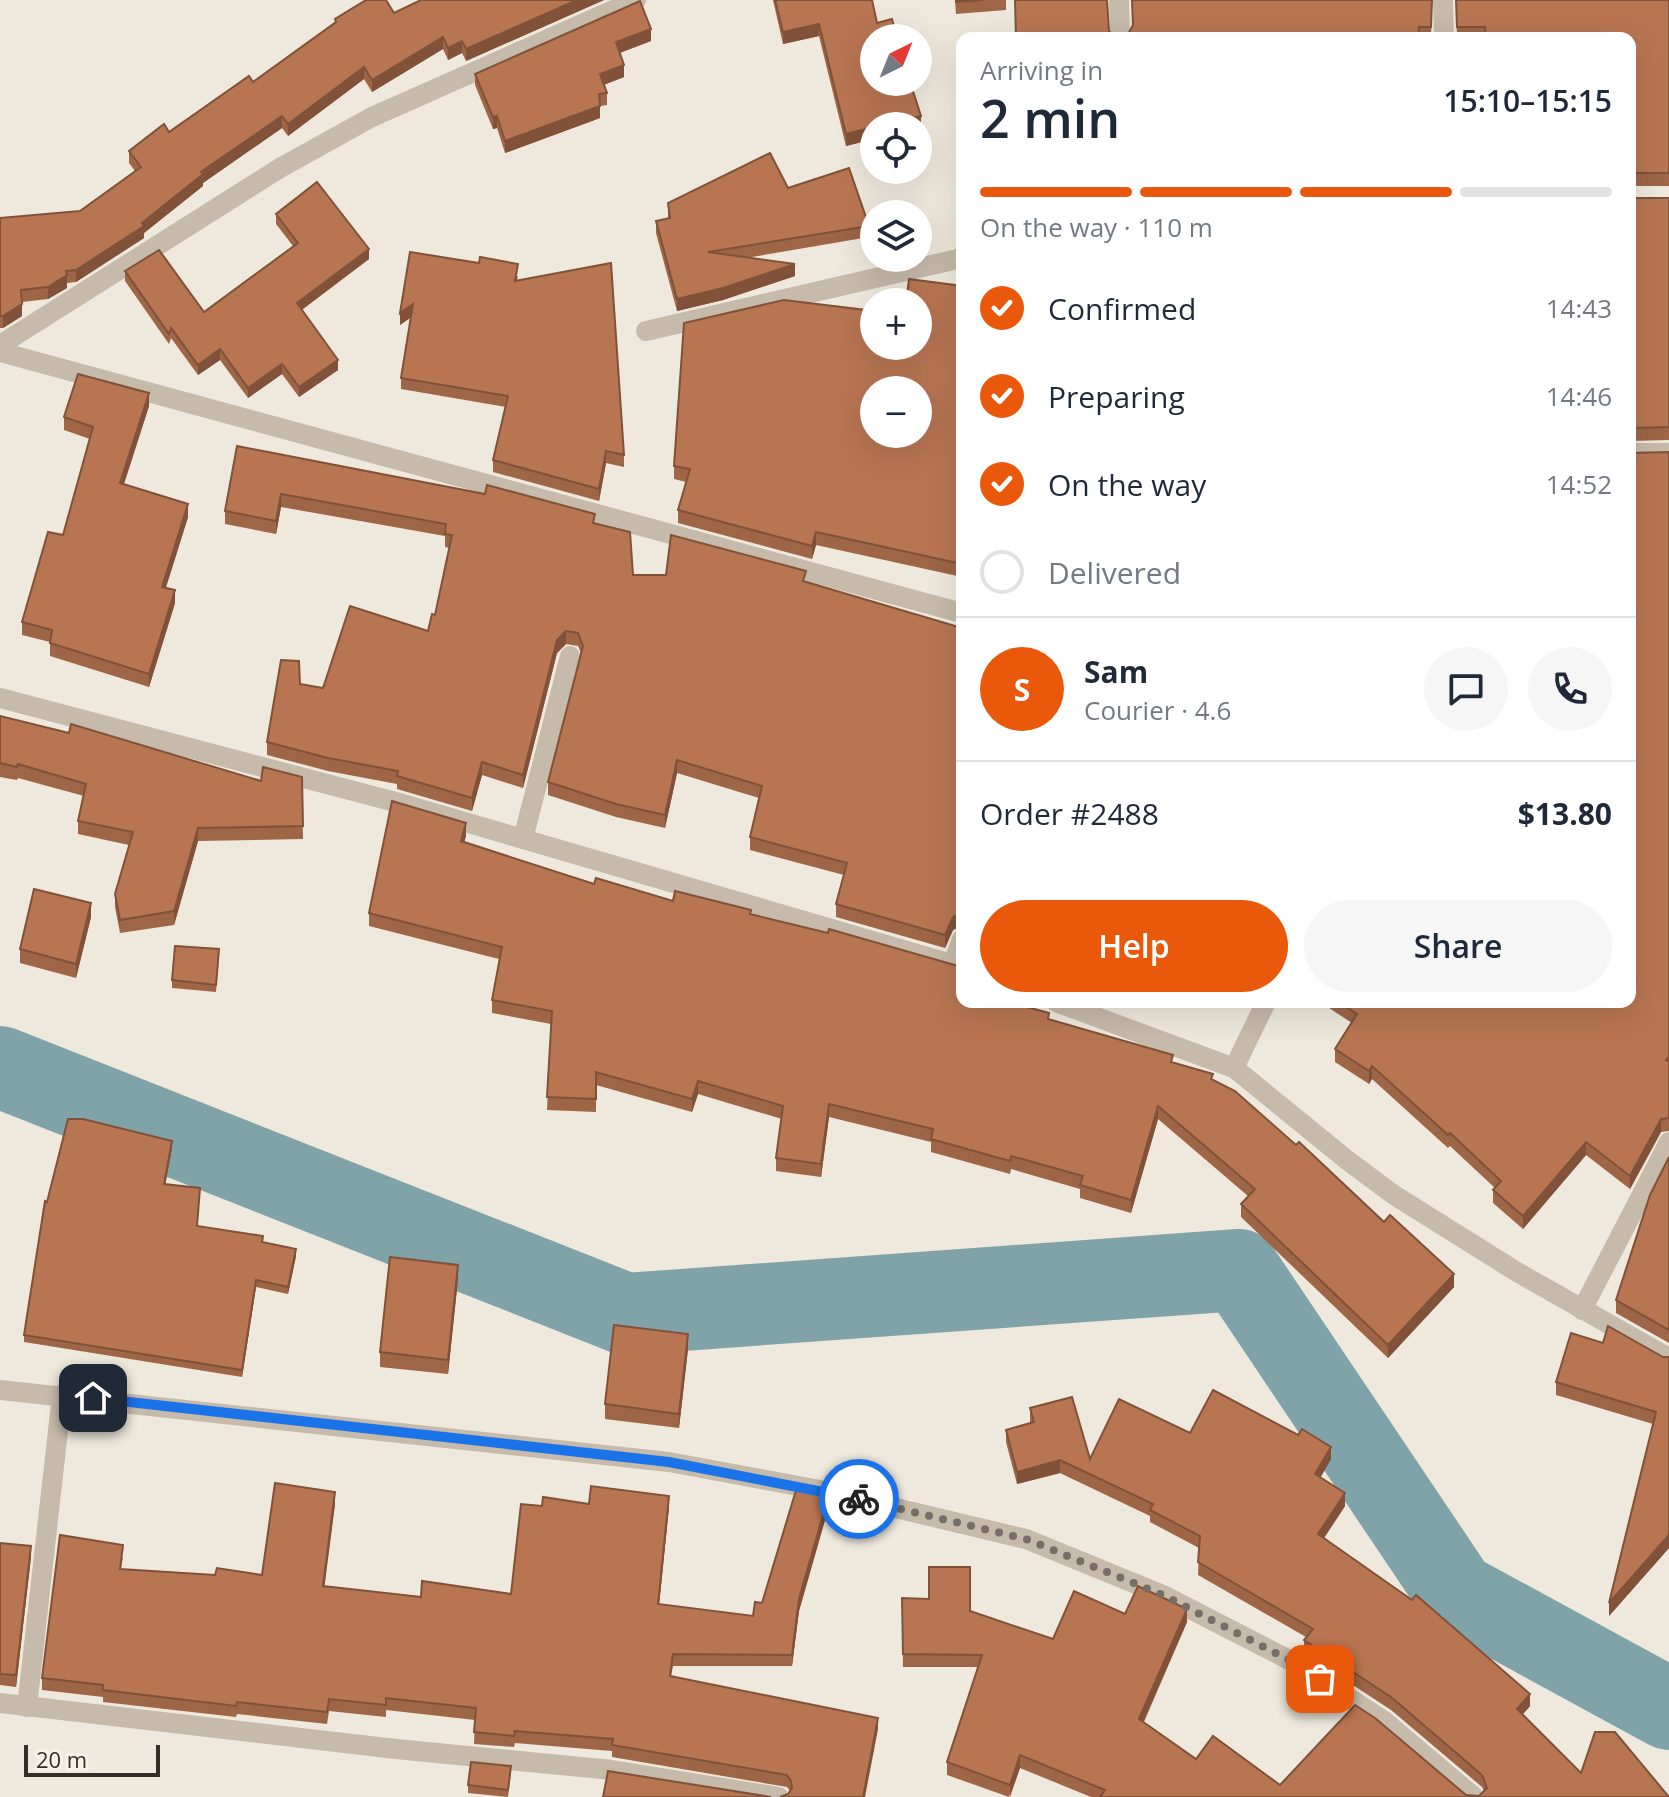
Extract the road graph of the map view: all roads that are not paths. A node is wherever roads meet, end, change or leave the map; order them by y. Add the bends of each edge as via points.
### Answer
1 (636, 0) edge
2 (1119, 0) edge
3 (1443, 0) edge
4 (1120, 32) edge
5 (1444, 32) edge
6 (956, 259) edge
7 (646, 331) dead end
8 (0, 345) edge
9 (0, 352) edge
10 (1636, 453) edge
11 (1669, 453) edge
12 (956, 611) edge
13 (570, 656) dead end
14 (0, 698) edge
15 (523, 839) junction
16 (956, 965) edge
17 (1072, 1008) edge
18 (1263, 1008) edge
19 (1234, 1068) junction
20 (1669, 1142) edge
21 (1582, 1310) junction
22 (1669, 1358) edge
23 (0, 1390) edge
24 (62, 1395) junction
25 (0, 1703) edge
26 (27, 1707) junction
27 (779, 1797) edge
28 (1474, 1797) edge

1 - 8 street via 372,117 280,168
2 - 4 street
3 - 5 street
6 - 7 street
9 - 12 street
10 - 11 street
13 - 15 street
14 - 15 street
15 - 16 street
17 - 19 street
18 - 19 street
19 - 21 street via 1394,1195
20 - 21 street
21 - 22 street
23 - 24 street
24 - 26 street
24 - 28 street via 669,1462 820,1490 1026,1539 1163,1595 1299,1665 1383,1720
25 - 26 street
26 - 27 street via 612,1770

